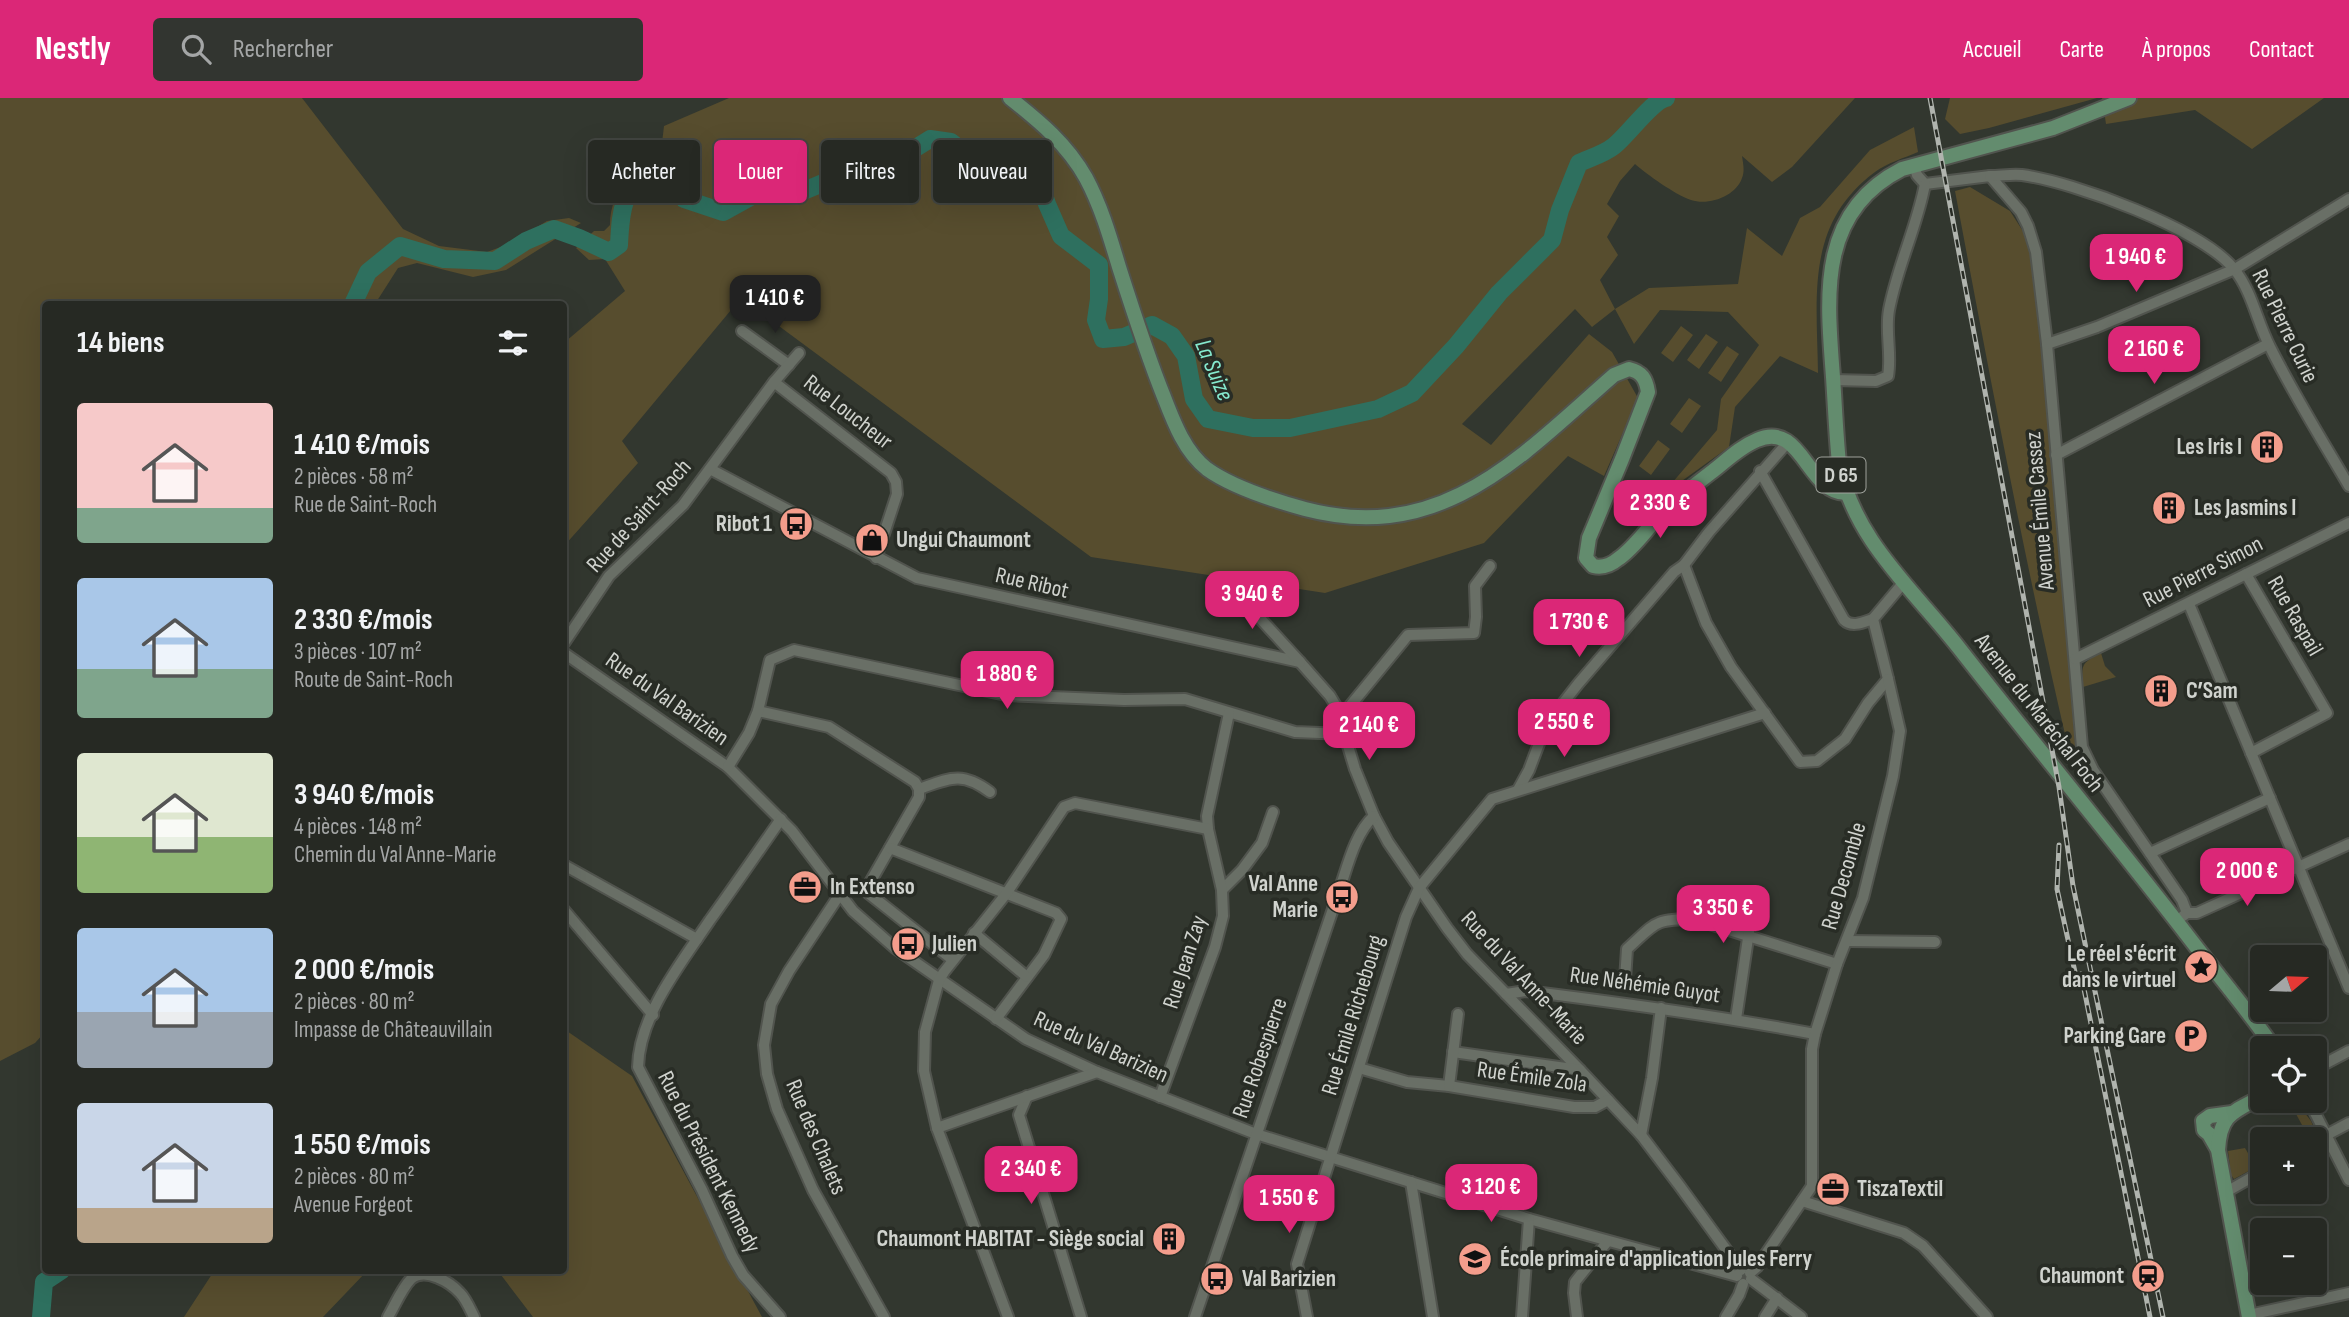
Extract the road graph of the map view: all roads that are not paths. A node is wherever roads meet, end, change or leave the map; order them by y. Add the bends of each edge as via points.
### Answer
1 (1010, 98) edge
2 (2129, 98) edge
3 (1914, 165) junction
4 (1990, 176) junction
5 (1924, 184) junction
6 (2349, 199) edge
7 (2235, 269) junction
8 (742, 331) dead end
9 (2048, 344) junction
10 (2268, 344) junction
11 (799, 353) dead end
12 (789, 365) junction
13 (1833, 380) junction
14 (774, 382) junction
15 (1789, 441) junction
16 (2056, 455) junction
17 (710, 469) junction
18 (1760, 471) junction
19 (2349, 486) edge
20 (1846, 493) junction
21 (2349, 523) edge
22 (876, 558) junction
23 (1684, 565) junction
24 (1490, 566) dead end
25 (2246, 574) junction
26 (1904, 582) junction
27 (1217, 587) dead end
28 (2189, 604) junction
29 (1873, 619) junction
30 (567, 639) edge
31 (567, 655) edge
32 (2075, 659) junction
33 (1300, 662) junction
34 (1888, 679) junction
35 (758, 711) junction
36 (1229, 713) junction
37 (1765, 713) junction
38 (1340, 717) junction
39 (1345, 734) junction
40 (2251, 753) junction
41 (728, 767) junction
42 (919, 789) junction
43 (1518, 790) junction
44 (990, 792) dead end
45 (2270, 798) junction
46 (1273, 812) dead end
47 (1374, 816) junction
48 (781, 819) junction
49 (1208, 829) junction
50 (2349, 844) edge
51 (890, 848) junction
52 (2150, 853) junction
53 (567, 867) edge
54 (2299, 868) junction
55 (1419, 888) junction
56 (1223, 890) junction
57 (840, 894) junction
58 (1006, 894) junction
59 (567, 914) edge
60 (2181, 917) junction
61 (1751, 918) dead end
62 (974, 933) junction
63 (1748, 936) junction
64 (697, 939) junction
65 (1848, 941) junction
66 (1935, 942) dead end
67 (953, 960) junction
68 (1837, 964) junction
69 (1027, 977) junction
70 (939, 980) junction
71 (1625, 980) dead end
72 (2349, 988) edge
73 (1506, 994) junction
74 (1661, 1008) junction
75 (1458, 1014) dead end
76 (653, 1015) junction
77 (996, 1019) junction
78 (1736, 1019) junction
79 (1815, 1034) junction
80 (2265, 1036) edge
81 (2349, 1051) edge
82 (1453, 1052) junction
83 (2327, 1063) edge
84 (1359, 1068) junction
85 (1580, 1070) junction
86 (1097, 1072) junction
87 (1449, 1086) junction
88 (1027, 1097) junction
89 (1160, 1097) junction
90 (1608, 1100) junction
91 (2250, 1104) edge
92 (2349, 1123) edge
93 (937, 1128) junction
94 (1256, 1134) junction
95 (2327, 1134) edge
96 (1641, 1136) junction
97 (2327, 1148) edge
98 (1330, 1157) junction
99 (2250, 1178) edge
100 (2349, 1180) edge
101 (1411, 1182) junction
102 (2226, 1192) junction
103 (1802, 1200) junction
104 (1529, 1219) junction
105 (1607, 1242) junction
106 (1744, 1277) junction
107 (2349, 1293) edge
108 (1777, 1298) junction
109 (2249, 1316) edge
110 (388, 1317) edge
111 (474, 1317) edge
112 (780, 1317) edge
113 (884, 1317) edge
114 (1009, 1317) edge
115 (1081, 1317) edge
116 (1195, 1317) edge
117 (1307, 1317) edge
118 (1433, 1317) edge
119 (1522, 1317) edge
120 (1577, 1317) edge
121 (1726, 1317) edge
122 (1765, 1317) edge
123 (1801, 1317) edge
124 (1987, 1317) edge

1 - 15 main road via 1048,128 1086,179 1187,447 1206,468 1274,500 1331,516 1378,518 1413,513 1485,482 1614,375 1629,369 1647,383 1646,401 1587,545 1586,558 1599,567 1621,558 1671,504 1744,446 1769,436
2 - 3 main road, Avenue du Maréchal Foch / D 65 via 2053,128
3 - 5 street
3 - 13 main road, Avenue du Maréchal Foch / D 65 via 1874,187 1840,233 1829,288
4 - 5 street
4 - 7 street, Rue Pierre Curie via 2021,175 2113,202 2208,246
4 - 9 street, Avenue Émile Cassez via 2021,212 2032,238
5 - 13 street via 1889,308 1888,376 1876,381
6 - 7 street
7 - 9 street
7 - 10 street, Rue Pierre Curie
8 - 12 street
9 - 16 street, Avenue Émile Cassez
10 - 16 street
10 - 19 street, Rue Pierre Curie
11 - 12 street, Rue de Saint-Roch
12 - 14 street, Rue de Saint-Roch
13 - 20 main road, Avenue du Maréchal Foch / D 65
14 - 17 street, Rue de Saint-Roch
14 - 22 street, Rue Loucheur via 891,473 897,494
15 - 18 street
15 - 20 main road via 1824,484
16 - 32 street, Avenue Émile Cassez
17 - 22 street, Rue Ribot
17 - 30 street, Rue de Saint-Roch via 683,505 610,576
18 - 23 street
18 - 29 street via 1844,620 1853,624
20 - 26 main road, Avenue du Maréchal Foch / D 65 via 1859,522
21 - 25 street, Rue Pierre Simon
22 - 33 street, Rue Ribot via 917,578
23 - 37 street via 1706,623
23 - 43 street via 1546,725
24 - 38 street via 1475,586 1474,633 1408,635
25 - 28 street, Rue Pierre Simon
25 - 40 street, Rue Raspail via 2327,713
26 - 29 street
26 - 60 main road, Avenue du Maréchal Foch / D 65
27 - 33 street via 1257,614
28 - 32 street, Rue Pierre Simon
28 - 40 street
29 - 34 street, Rue Decomble
31 - 41 street, Rue du Val Barizien
32 - 52 street, Avenue Émile Cassez via 2084,754
33 - 38 street via 1330,696
34 - 37 street via 1845,739 1817,761 1800,762
34 - 65 street, Rue Decomble via 1899,723 1898,750 1863,898
35 - 36 street via 770,660 794,650 1006,695 1185,699
35 - 41 street
35 - 42 street via 829,727
36 - 39 street via 1295,732
36 - 49 street, Rue Jean Zay via 1209,798
37 - 43 street, Rue Émile Richebourg
38 - 39 street, Rue du Val Anne-Marie
39 - 47 street, Rue du Val Anne-Marie
40 - 45 street
41 - 48 street, Rue du Val Barizien
42 - 44 street via 962,777
42 - 51 street via 919,797
43 - 55 street, Rue Émile Richebourg via 1492,799
45 - 52 street
45 - 54 street
46 - 56 street via 1262,843
47 - 55 street, Rue du Val Anne-Marie
47 - 94 street, Rue Robespierre via 1353,852
48 - 57 street, Rue du Val Barizien
48 - 64 street, Rue du Président Kennedy
49 - 56 street, Rue Jean Zay
49 - 58 street via 1075,803 1064,807
50 - 54 street
51 - 58 street
51 - 67 street via 867,886 868,893
52 - 60 street, Avenue Émile Cassez via 2182,900
53 - 64 street
54 - 60 street
54 - 72 street
55 - 73 street, Rue du Val Anne-Marie via 1467,954
55 - 84 street, Rue Émile Richebourg
56 - 89 street, Rue Jean Zay via 1223,916 1215,947
57 - 70 street, Rue du Val Barizien via 895,948
57 - 113 street, Rue des Chalets via 771,1004 764,1045 767,1074 777,1109 813,1190
58 - 62 street
58 - 69 street via 1061,919 1044,955
59 - 76 street
60 - 80 main road, Avenue du Maréchal Foch / D 65
61 - 63 street, Rue Néhémie Guyot
62 - 67 street
62 - 69 street
63 - 68 street, Rue Néhémie Guyot
63 - 71 street, Rue Néhémie Guyot via 1694,919 1657,922 1627,950
63 - 78 street, Rue Néhémie Guyot
64 - 76 street, Rue du Président Kennedy
65 - 66 street
65 - 68 street, Rue Decomble
67 - 70 street
68 - 79 street, Rue Decomble
69 - 77 street
70 - 77 street, Rue du Val Barizien
70 - 93 street via 925,1032 924,1071
73 - 74 street, Rue Néhémie Guyot via 1526,991
73 - 85 street, Rue du Val Anne-Marie
74 - 78 street, Rue Néhémie Guyot
74 - 96 street
75 - 82 street, Rue Émile Zola
76 - 112 street, Rue du Président Kennedy via 638,1051 638,1067 732,1256
77 - 86 street, Rue du Val Barizien via 1026,1039
78 - 79 street, Rue Néhémie Guyot
79 - 103 street, Rue Decomble via 1812,1186
81 - 83 street
82 - 85 street, Rue Émile Zola
82 - 87 street, Rue Émile Zola
84 - 87 street, Rue Émile Zola via 1407,1082
84 - 98 street, Rue Émile Richebourg
85 - 90 street, Rue du Val Anne-Marie
86 - 88 street
86 - 89 street, Rue du Val Barizien
87 - 90 street, Rue Émile Zola via 1574,1107 1595,1107
88 - 93 street
88 - 115 street via 1019,1115
89 - 94 street, Rue du Val Barizien
90 - 96 street, Rue du Val Anne-Marie
91 - 102 main road via 2216,1126
92 - 95 street
93 - 114 street
94 - 98 street, Rue du Val Barizien
94 - 116 street, Rue Robespierre
96 - 106 street, Rue du Val Anne-Marie
97 - 100 street
98 - 101 street, Rue du Val Barizien
98 - 117 street, Rue Émile Richebourg via 1297,1264
99 - 102 street
101 - 104 street, Rue du Val Barizien
101 - 118 street
102 - 109 main road
103 - 106 street, Rue Decomble via 1757,1267
103 - 124 street via 1904,1233 1923,1246
104 - 105 street, Rue du Val Barizien
104 - 119 street
105 - 106 street, Rue du Val Barizien
105 - 120 street via 1575,1282
106 - 108 street, Rue du Val Barizien
106 - 121 street, Rue Decomble
107 - 109 street
108 - 122 street
108 - 123 street, Rue du Val Barizien
110 - 111 street via 410,1281 423,1274 457,1289

